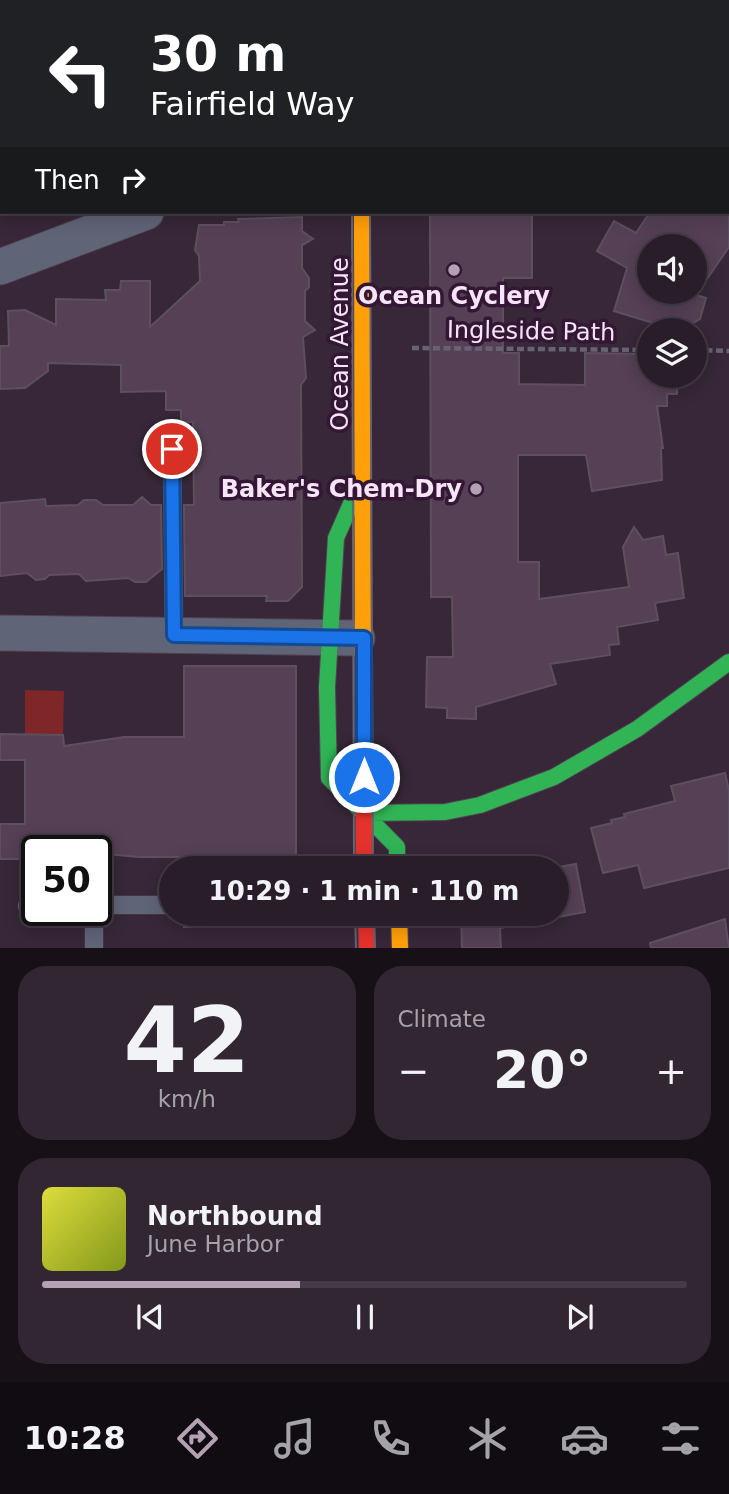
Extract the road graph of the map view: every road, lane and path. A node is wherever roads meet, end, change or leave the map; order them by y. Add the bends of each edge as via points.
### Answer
1 (141, 214) edge
2 (362, 214) edge
3 (0, 267) edge
4 (412, 348) dead end
5 (637, 350) edge
6 (707, 350) edge
7 (729, 351) edge
8 (172, 449) dead end
9 (363, 477) junction
10 (0, 633) edge
11 (174, 635) junction
12 (347, 638) junction
13 (729, 662) edge
14 (364, 813) junction
15 (364, 856) edge
16 (397, 856) edge
17 (159, 906) edge
18 (112, 907) edge
19 (95, 926) edge
20 (366, 926) edge
21 (399, 926) edge
22 (94, 948) edge
23 (367, 948) edge
24 (400, 948) edge

1 - 3 street
2 - 9 main road, Ocean Avenue
4 - 5 path, Ingleside Path
6 - 7 path
8 - 11 lane
9 - 12 main road, Ocean Avenue
9 - 12 main road, Ocean Avenue via 336,538
10 - 11 street
11 - 12 street
12 - 14 main road, Ocean Avenue
12 - 14 main road, Ocean Avenue via 327,687 329,778
13 - 14 main road via 637,729 554,777 445,812
14 - 15 main road, Ocean Avenue
14 - 16 main road, Ocean Avenue via 397,847
17 - 18 lane
19 - 22 lane
20 - 23 main road
21 - 24 main road

